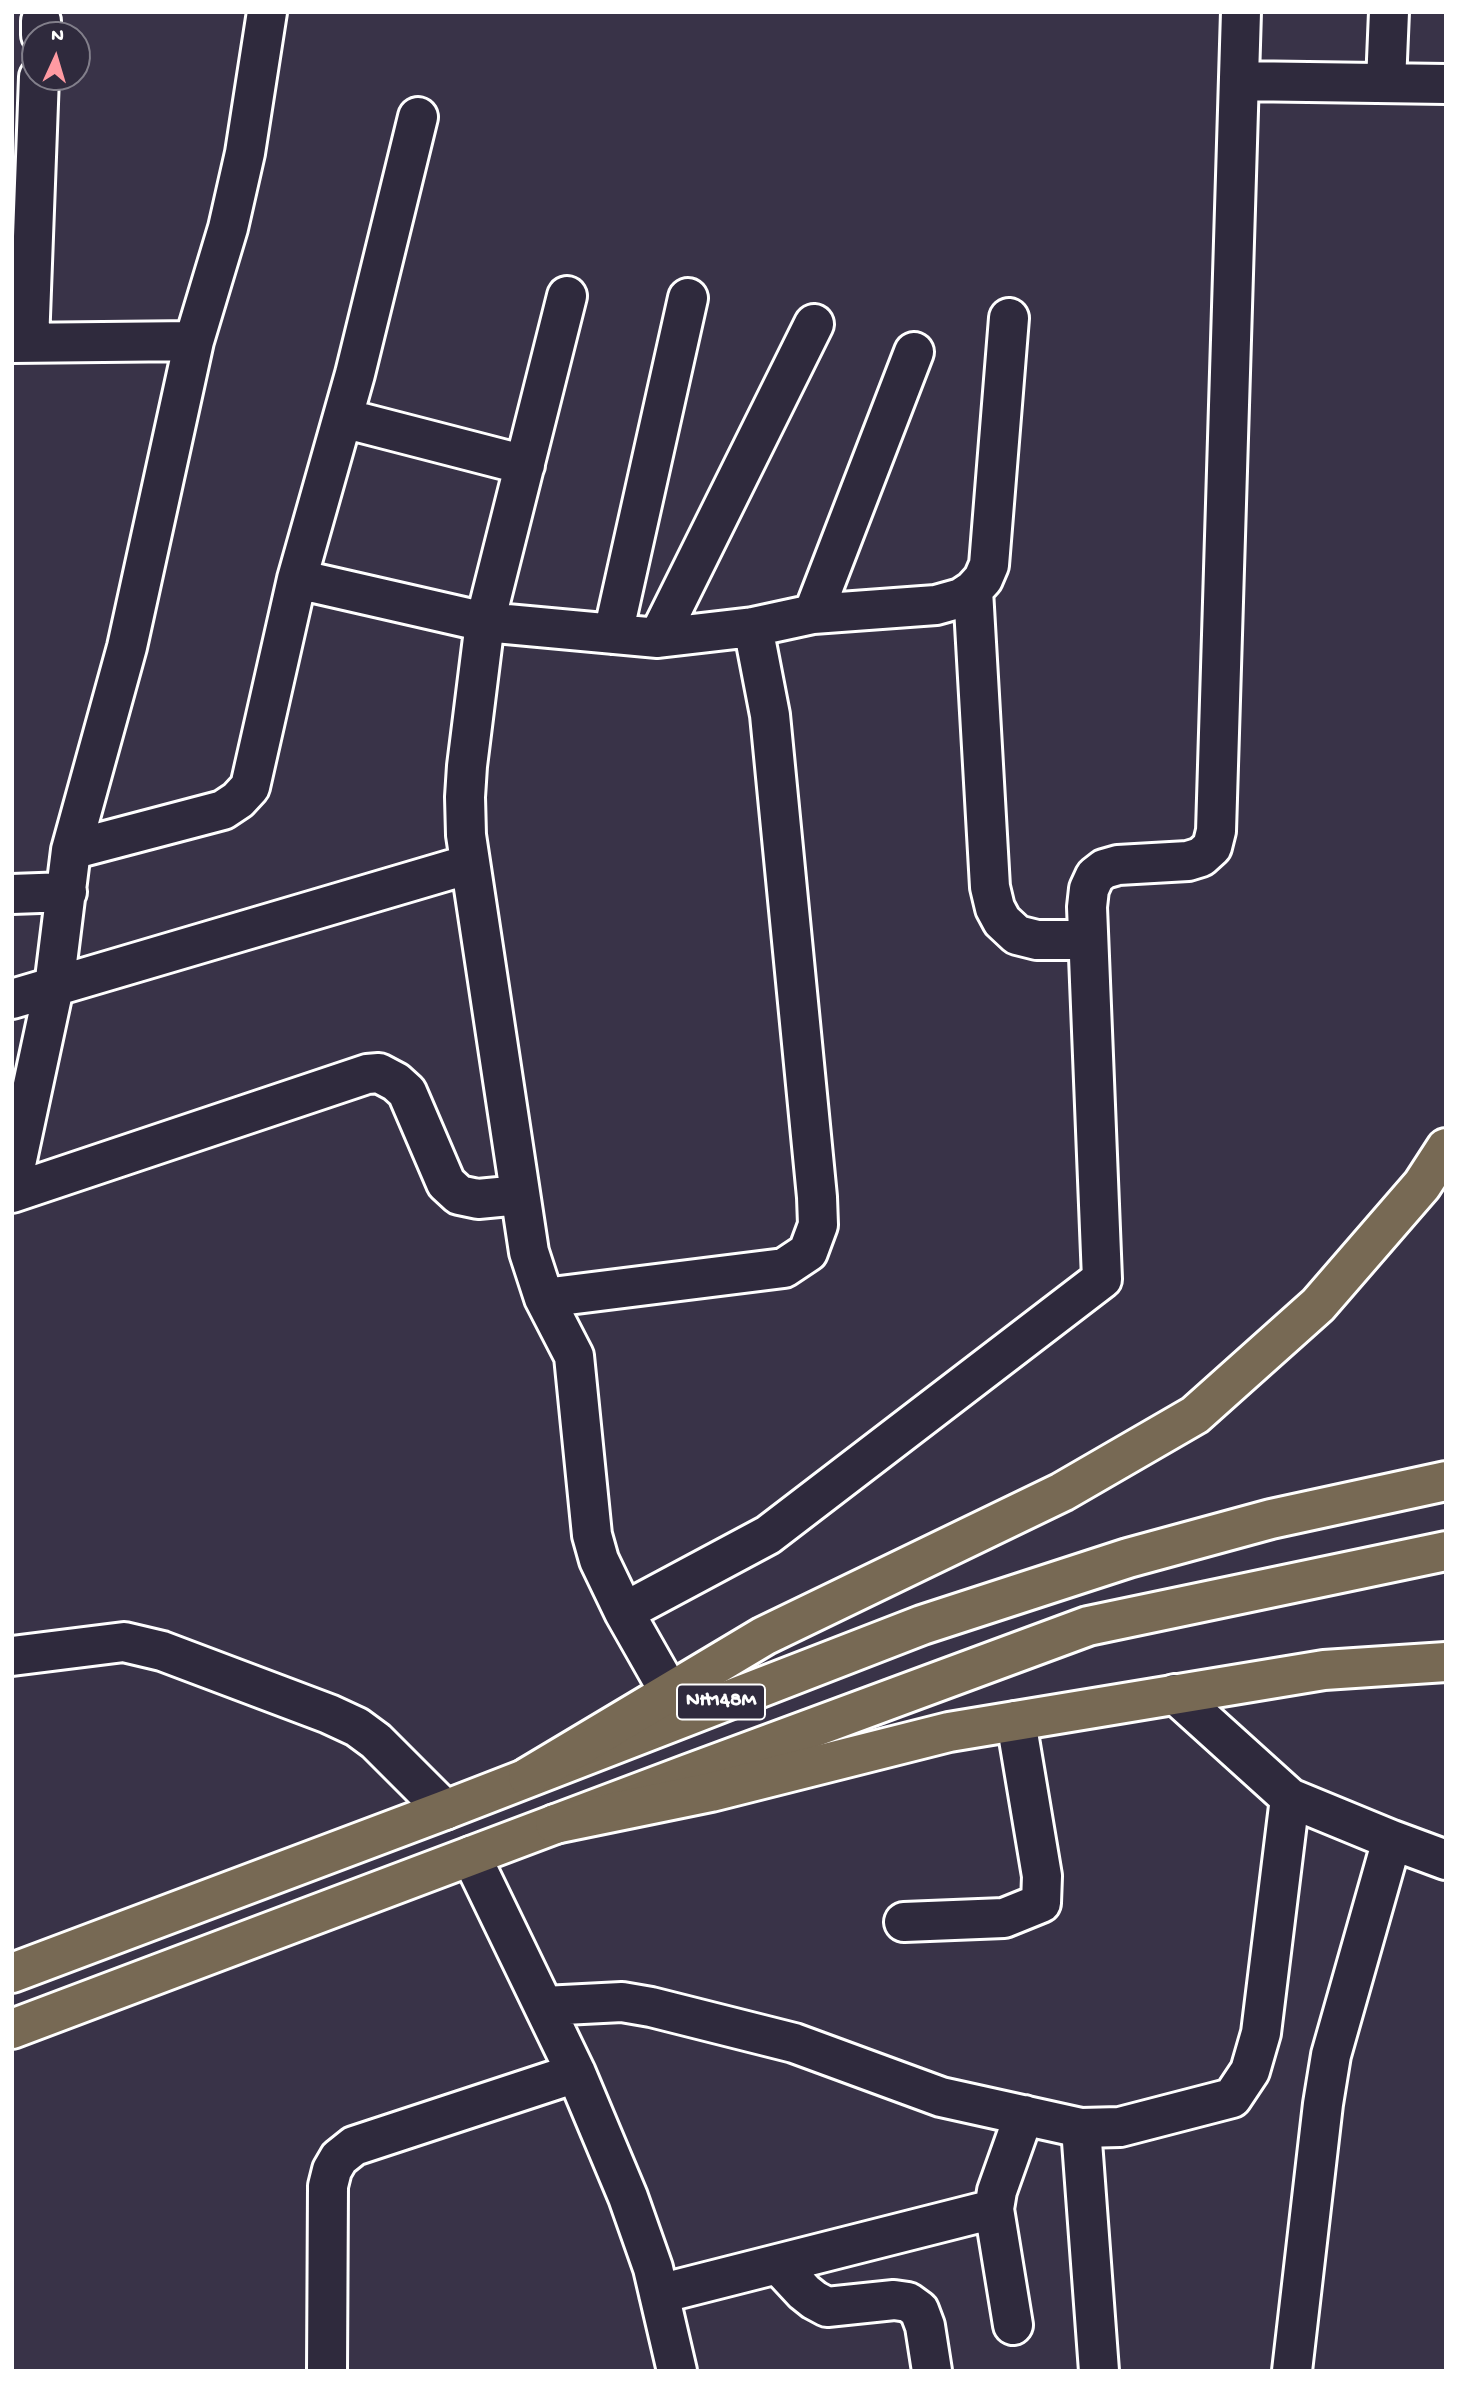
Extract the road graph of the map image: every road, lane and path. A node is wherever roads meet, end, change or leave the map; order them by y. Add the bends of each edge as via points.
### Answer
1 (267, 12) edge
2 (1241, 12) edge
3 (1390, 12) edge
4 (1239, 80) junction
5 (1386, 83) junction
6 (1446, 84) edge
7 (38, 91) edge
8 (418, 117) dead end
9 (567, 296) dead end
10 (688, 298) dead end
11 (1009, 318) dead end
12 (814, 324) dead end
13 (194, 341) junction
14 (21, 343) edge
15 (914, 352) dead end
16 (343, 418) junction
17 (525, 465) junction
18 (297, 579) junction
19 (973, 590) junction
20 (813, 614) junction
21 (485, 622) junction
22 (753, 627) junction
23 (613, 634) junction
24 (658, 638) junction
25 (71, 850) junction
26 (470, 864) junction
27 (66, 892) junction
28 (12, 894) edge
29 (1088, 940) junction
30 (54, 987) junction
31 (12, 999) edge
32 (1446, 1148) edge
33 (12, 1183) edge
34 (12, 1193) edge
35 (520, 1195) junction
36 (544, 1298) junction
37 (1446, 1481) edge
38 (1446, 1551) edge
39 (624, 1612) junction
40 (12, 1656) edge
41 (1446, 1662) edge
42 (670, 1693) junction
43 (1175, 1694) junction
44 (1016, 1721) junction
45 (528, 1777) junction
46 (1290, 1798) junction
47 (445, 1810) junction
48 (555, 1824) junction
49 (1392, 1840) junction
50 (471, 1856) junction
51 (1446, 1860) edge
52 (904, 1922) dead end
53 (12, 1973) edge
54 (544, 2006) junction
55 (12, 2029) edge
56 (576, 2073) junction
57 (1024, 2115) junction
58 (1081, 2128) junction
59 (994, 2209) junction
60 (779, 2264) junction
61 (659, 2294) junction
62 (1013, 2325) dead end
63 (327, 2371) edge
64 (677, 2371) edge
65 (932, 2371) edge
66 (1099, 2371) edge
67 (1292, 2371) edge

1 - 13 street via 231,215
2 - 4 street
3 - 5 street
4 - 5 street
4 - 29 street via 1216,831 1212,846 1201,857 1118,864 1095,876 1087,906
5 - 6 street
7 - 14 street
8 - 16 street
9 - 17 street
10 - 23 street
11 - 19 street via 989,565
12 - 24 street
13 - 14 street
13 - 25 street via 127,647
15 - 20 street
16 - 17 street
16 - 18 street
17 - 21 street
18 - 21 street
18 - 25 street via 250,787 223,810
19 - 20 street via 936,605
19 - 29 street via 990,887 995,908 1017,935 1037,940
20 - 22 street
21 - 23 street
21 - 26 street via 465,797
22 - 24 street
22 - 36 street via 770,715 818,1225 807,1252 784,1268
23 - 24 street
25 - 27 street
26 - 30 street
26 - 35 street
27 - 28 street
27 - 30 street
29 - 39 street via 1102,1279 768,1535
30 - 31 street
30 - 33 street
32 - 42 highway via 1422,1185 1318,1305 1195,1415 1062,1492 764,1636
34 - 35 street via 379,1073 407,1092 446,1183 459,1195 478,1199
35 - 36 street via 529,1252
36 - 39 street via 574,1356 592,1535
37 - 45 highway, NH148M via 1271,1519 1082,1573 922,1625
38 - 48 highway, NH148M via 1088,1626
39 - 42 street
40 - 47 street via 124,1642 162,1651 357,1727
41 - 43 highway via 1324,1670
42 - 45 highway
43 - 44 highway
43 - 46 street
44 - 48 highway via 949,1732
44 - 52 street via 1042,1876 1041,1903 1004,1918
45 - 47 highway, NH148M
46 - 49 street
46 - 58 street via 1261,2033 1250,2071 1232,2098 1120,2127
47 - 53 highway, NH148M
48 - 50 highway, NH148M
49 - 51 street
49 - 67 street via 1331,2055
50 - 54 street
50 - 55 highway, NH148M
54 - 56 street
54 - 57 street via 622,2002 651,2007 794,2043 941,2097
56 - 61 street via 642,2232
56 - 63 street via 354,2146 339,2158 328,2186
57 - 58 street
57 - 59 street
58 - 66 street
59 - 60 street
59 - 62 street
60 - 61 street
60 - 65 street via 814,2301 827,2307 908,2302 919,2310 925,2326
61 - 64 street

